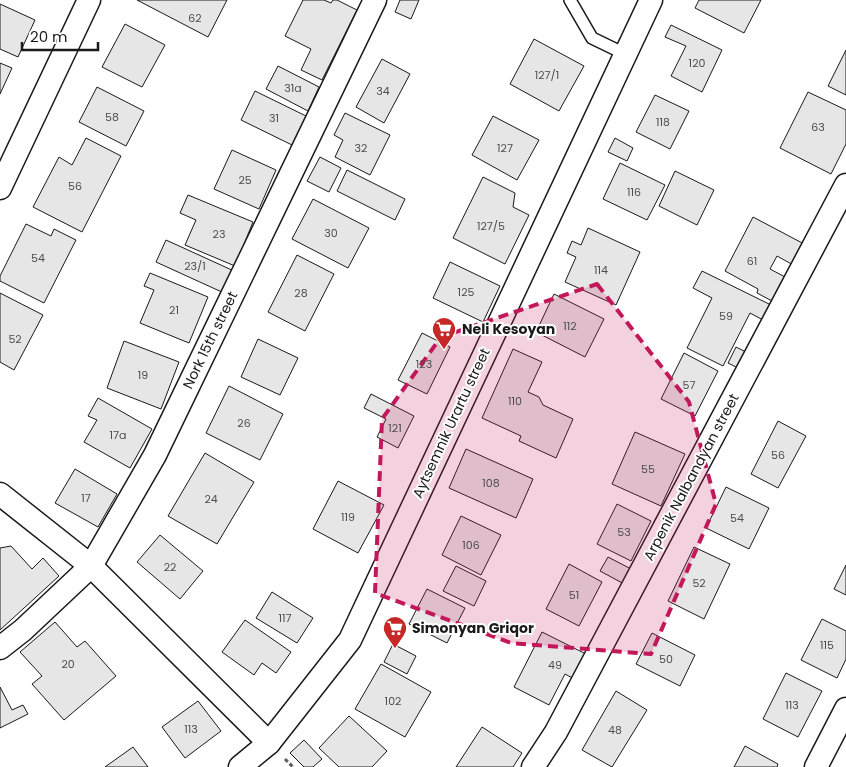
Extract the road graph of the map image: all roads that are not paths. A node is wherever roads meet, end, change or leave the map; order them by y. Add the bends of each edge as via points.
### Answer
1 (89, 0) edge
2 (375, 0) edge
3 (570, 0) edge
4 (651, 0) edge
5 (625, 54) junction
6 (846, 184) edge
7 (0, 188) edge
8 (0, 494) edge
9 (91, 566) junction
10 (0, 648) edge
11 (846, 709) edge
12 (269, 743) junction
13 (240, 767) edge
14 (533, 767) edge
15 (816, 767) edge

1 - 7 street
2 - 9 street, Nork 15th street via 155,455
3 - 5 lane via 592,38
4 - 5 street, Aytsemnik Urartu street
5 - 12 street, Aytsemnik Urartu street via 350,640
6 - 14 street, Arpenik Nalbandyan street via 556,732
8 - 9 street
9 - 10 street, Nork 15th street
9 - 12 street
11 - 15 street
12 - 13 street, Aytsemnik Urartu street

